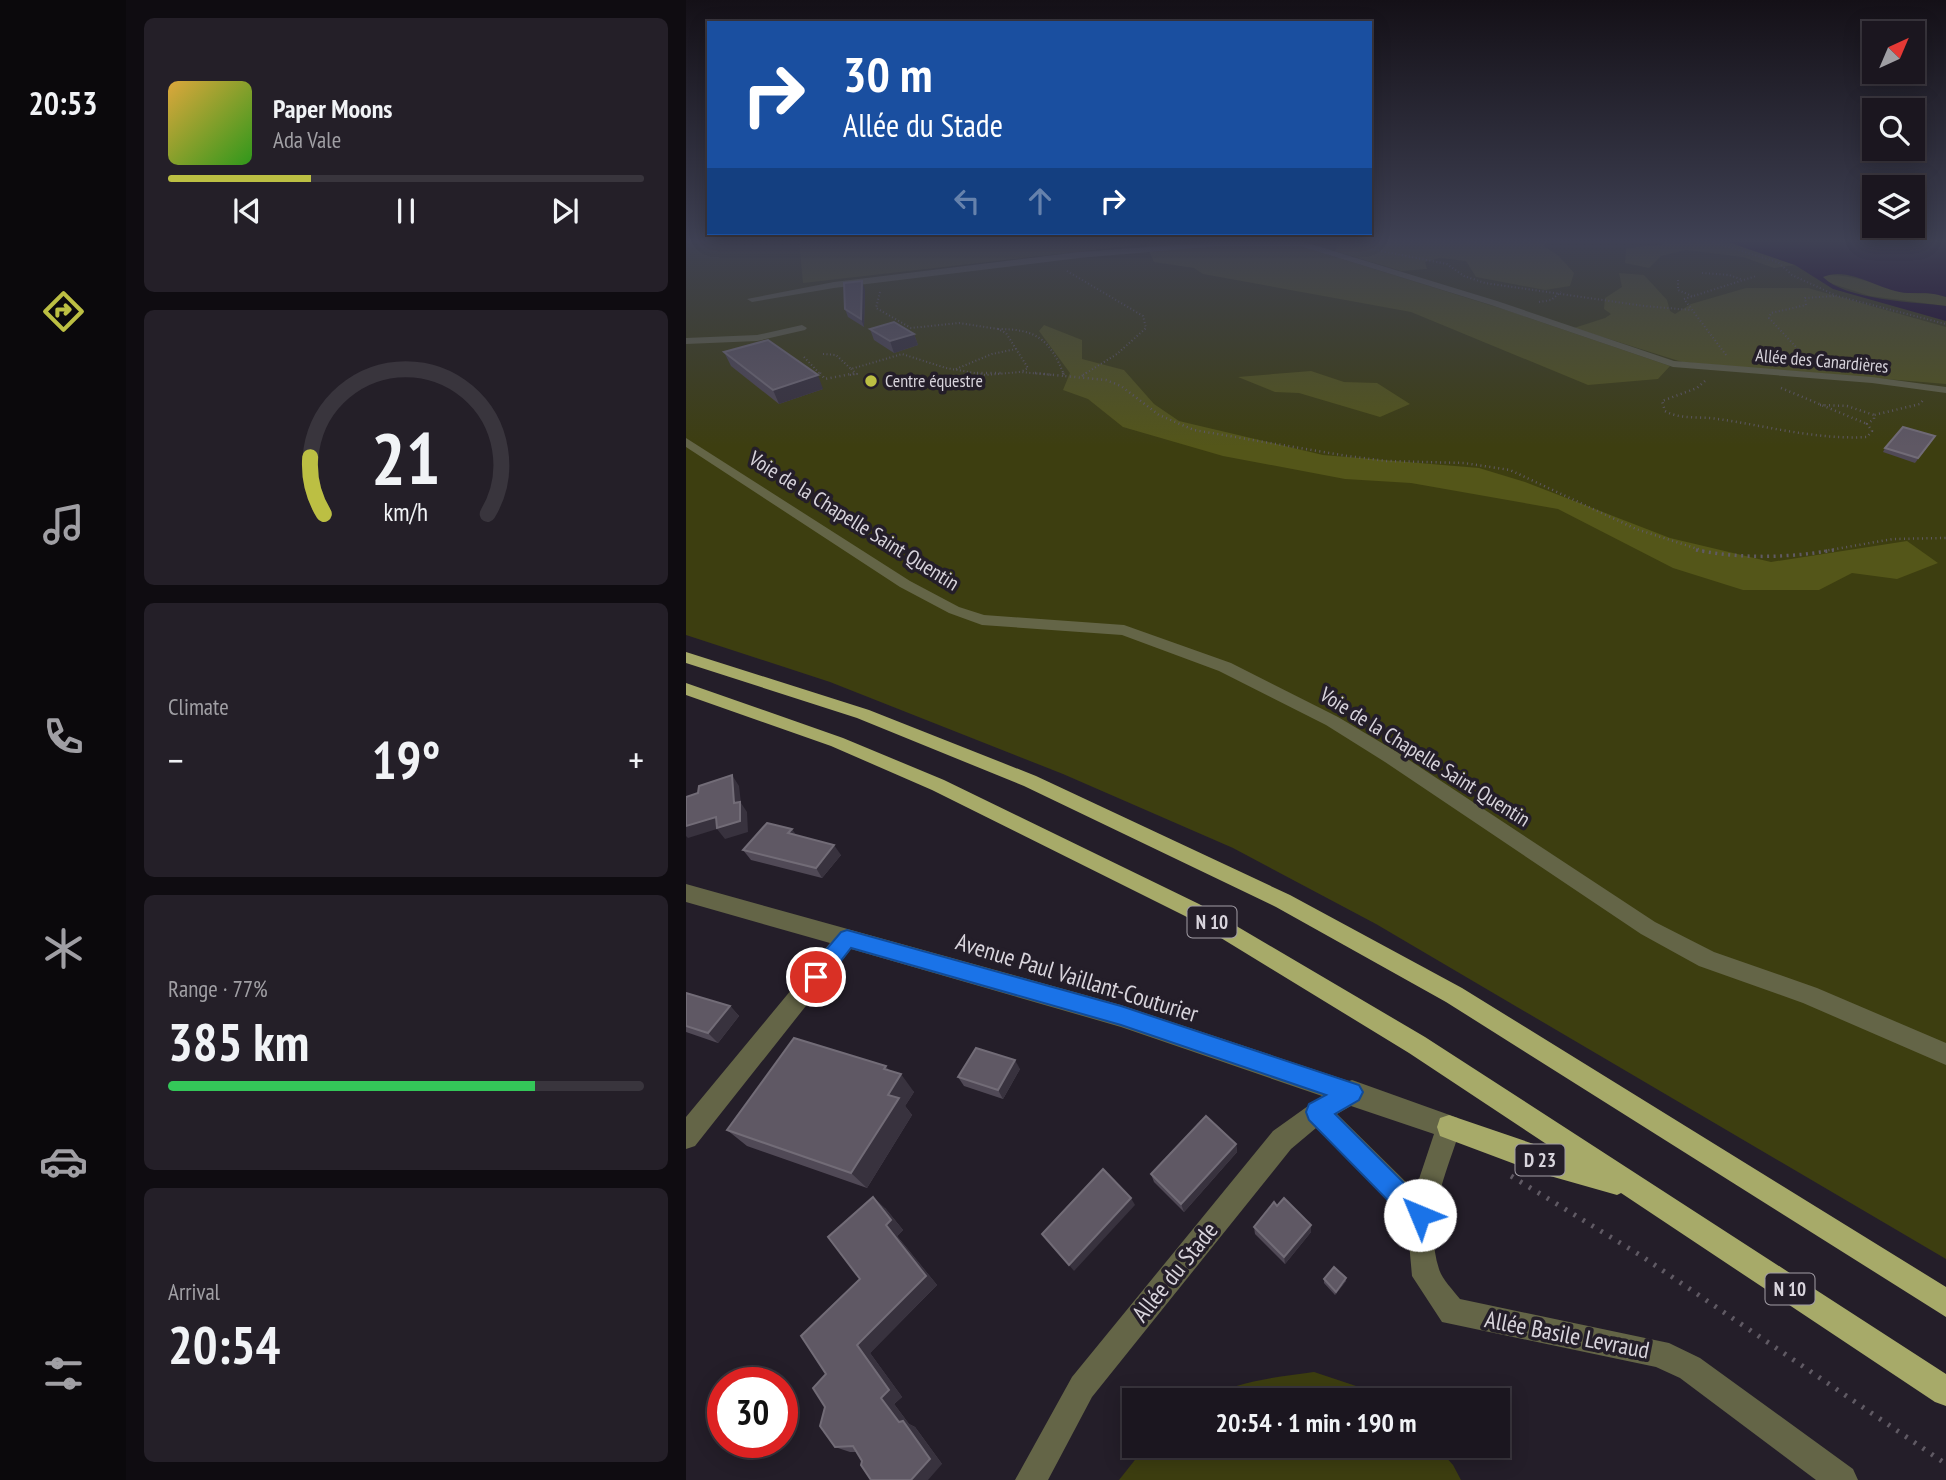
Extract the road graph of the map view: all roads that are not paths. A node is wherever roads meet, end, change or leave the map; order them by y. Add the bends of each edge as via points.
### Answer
1 (1512, 309) edge
2 (802, 328) dead end
3 (686, 341) edge
4 (1946, 390) edge
5 (686, 442) edge
6 (686, 657) edge
7 (686, 689) edge
8 (686, 702) edge
9 (760, 715) junction
10 (686, 893) edge
11 (847, 938) junction
12 (1946, 1054) edge
13 (1352, 1092) junction
14 (1317, 1112) junction
15 (1449, 1127) junction
16 (686, 1137) edge
17 (1633, 1187) junction
18 (1420, 1215) junction
19 (1941, 1296) edge
20 (1946, 1391) edge
21 (1031, 1480) edge
22 (1842, 1480) edge

1 - 4 street, Allée des Canardières via 1673,364
2 - 3 street via 757,338
5 - 12 street, Voie de la Chapelle Saint Quentin via 905,584 954,610 982,620 1124,630 1225,667 1367,742 1648,928 1707,959 1809,995
6 - 19 main road, N 10 via 863,714 1030,781 1283,901 1454,995
7 - 9 main road, N 10
8 - 9 main road
9 - 17 main road, N 10 via 938,785 1192,910 1417,1045
10 - 11 street, Avenue Paul Vaillant-Couturier / D 23
11 - 13 street, Avenue Paul Vaillant-Couturier / D 23 via 1121,1016
11 - 16 street
13 - 14 street, Allée du Stade
13 - 15 street, Avenue Paul Vaillant-Couturier / D 23
14 - 18 street
14 - 21 street, Allée du Stade via 1282,1140 1082,1387
15 - 17 main road, D 23
15 - 18 street, Allée Basile Levraud
17 - 20 main road, N 10
18 - 22 street, Allée Basile Levraud via 1426,1276 1451,1312 1659,1353 1690,1368

